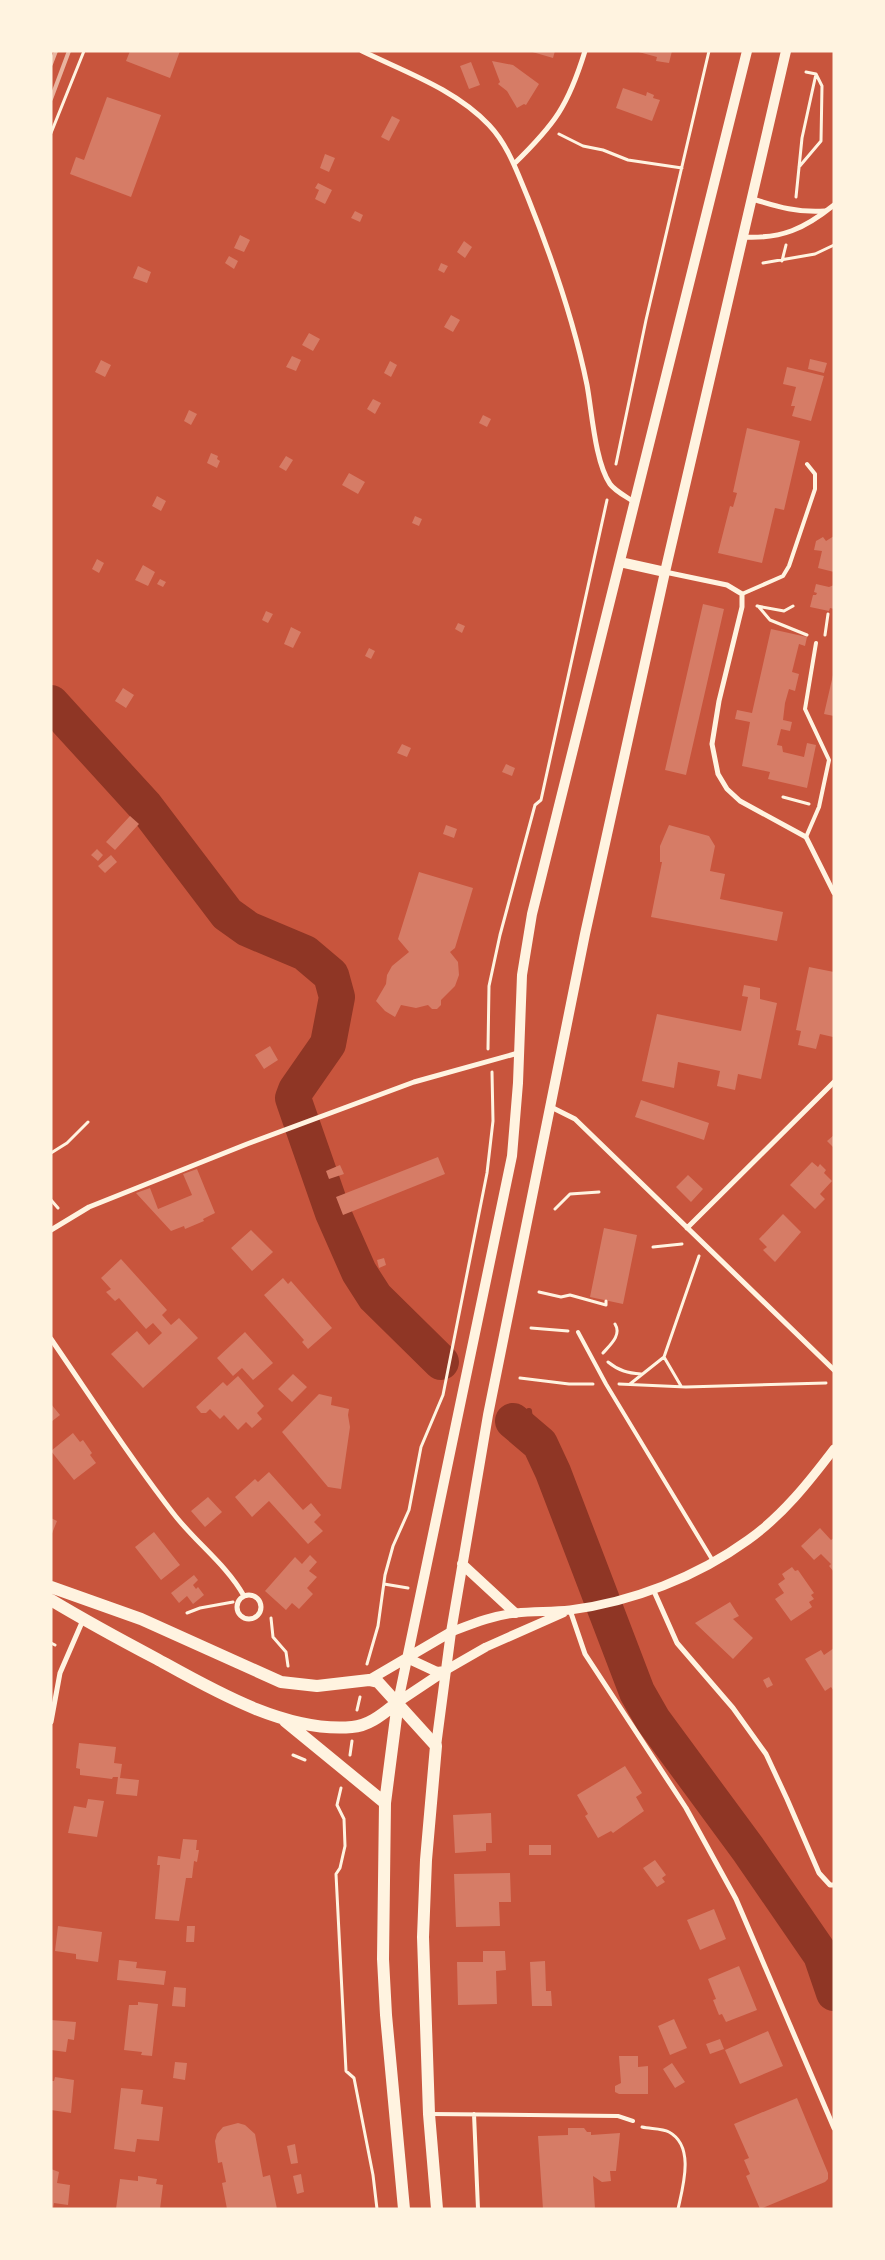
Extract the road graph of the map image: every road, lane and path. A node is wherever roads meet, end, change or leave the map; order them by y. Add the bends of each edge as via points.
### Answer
1 (84, 51) edge
2 (362, 51) edge
3 (585, 51) edge
4 (709, 51) edge
5 (747, 51) edge
6 (786, 51) edge
7 (806, 72) dead end
8 (816, 74) junction
9 (548, 128) junction
10 (51, 132) edge
11 (514, 164) junction
12 (799, 167) junction
13 (682, 168) junction
14 (798, 188) dead end
15 (753, 199) junction
16 (834, 204) edge
17 (826, 211) junction
18 (743, 237) junction
19 (834, 245) edge
20 (763, 263) dead end
21 (807, 464) dead end
22 (615, 467) dead end
23 (607, 500) dead end
24 (635, 502) junction
25 (620, 562) junction
26 (665, 572) junction
27 (742, 594) junction
28 (758, 606) junction
29 (793, 606) dead end
30 (742, 607) junction
31 (828, 614) dead end
32 (816, 643) junction
33 (783, 798) dead end
34 (819, 807) junction
35 (806, 837) junction
36 (834, 893) edge
37 (487, 1042) dead end
38 (518, 1053) junction
39 (492, 1073) dead end
40 (834, 1082) edge
41 (551, 1107) junction
42 (88, 1122) dead end
43 (51, 1153) edge
44 (599, 1192) dead end
45 (51, 1200) edge
46 (58, 1208) dead end
47 (555, 1209) dead end
48 (687, 1228) junction
49 (51, 1230) edge
50 (703, 1243) junction
51 (682, 1244) dead end
52 (653, 1247) dead end
53 (539, 1292) dead end
54 (606, 1301) dead end
55 (615, 1324) dead end
56 (531, 1328) dead end
57 (578, 1332) joint
58 (51, 1339) edge
59 (603, 1353) dead end
60 (664, 1357) junction
61 (608, 1361) dead end
62 (834, 1370) edge
63 (642, 1374) junction
64 (520, 1378) dead end
65 (826, 1382) dead end
66 (606, 1384) junction
67 (630, 1384) junction
68 (681, 1386) junction
69 (834, 1450) edge
70 (713, 1562) junction
71 (462, 1564) junction
72 (51, 1587) edge
73 (654, 1589) junction
74 (244, 1596) junction
75 (51, 1600) edge
76 (239, 1601) junction
77 (574, 1609) junction
78 (187, 1613) dead end
79 (515, 1613) junction
80 (271, 1618) dead end
81 (83, 1620) junction
82 (451, 1632) junction
83 (370, 1652) dead end
84 (406, 1658) junction
85 (288, 1666) dead end
86 (446, 1670) junction
87 (370, 1680) junction
88 (398, 1702) junction
89 (281, 1718) junction
90 (51, 1722) edge
91 (436, 1746) junction
92 (343, 1781) dead end
93 (385, 1803) junction
94 (834, 1885) edge
95 (429, 2114) junction
96 (474, 2114) junction
97 (633, 2121) joint
98 (834, 2128) edge
99 (377, 2209) edge
100 (404, 2209) edge
101 (437, 2209) edge
102 (478, 2209) edge
103 (678, 2209) edge

1 - 10 path
2 - 11 street via 432,84 477,113 502,140
3 - 9 street via 574,87
4 - 13 path
5 - 24 main road
6 - 15 main road
7 - 8 path
8 - 12 path
8 - 12 path via 822,86 821,141
9 - 11 street
9 - 13 path via 583,146 628,160
11 - 24 street via 538,224 576,340 602,466 611,485
12 - 14 path
13 - 22 path
15 - 17 street via 793,211
15 - 18 main road
16 - 17 street
17 - 18 street via 806,226 788,233 766,238
18 - 26 main road
19 - 20 path via 815,254
21 - 27 lane via 814,474 815,489 789,566 783,576
23 - 37 path via 541,800 535,805 500,935 489,986
24 - 25 main road
25 - 26 main road
25 - 38 main road via 532,914 522,976
26 - 27 street via 727,585
26 - 41 main road via 585,934
27 - 30 street
28 - 29 path via 784,611
28 - 30 path
28 - 32 path via 770,620 810,636
30 - 35 street via 712,744 718,774 740,801
31 - 32 path via 824,636
32 - 34 lane via 805,709 829,760
33 - 34 path
34 - 35 lane
35 - 36 street
38 - 49 street via 414,1082 234,1149 89,1207
38 - 84 main road via 512,1156
39 - 83 path via 493,1121 487,1172 443,1396 421,1447 409,1510 393,1546 385,1575 378,1626
40 - 48 street
41 - 48 street via 574,1119
41 - 71 main road via 488,1415
42 - 43 path
44 - 47 path via 570,1194
45 - 46 path
48 - 50 street
50 - 60 path
50 - 62 street
51 - 52 path
53 - 54 path via 561,1297 570,1295 606,1305
55 - 59 path via 617,1335
56 - 57 path
57 - 66 lane
58 - 74 street via 154,1489 233,1578
60 - 63 path
60 - 68 path
61 - 63 path via 628,1373
63 - 67 path
64 - 66 path via 569,1384
65 - 68 path
66 - 67 path
66 - 70 lane
67 - 68 path
69 - 70 street via 783,1510 749,1540
70 - 73 street
71 - 79 main road
71 - 82 main road
72 - 87 main road via 141,1619 282,1682 317,1686
73 - 77 street
73 - 94 street via 677,1643 733,1708 766,1754 819,1873
74 - 76 street
74 - 76 street via 250,1595 260,1601 260,1612 256,1617 243,1617 237,1607
75 - 81 main road
76 - 78 path
77 - 79 street
77 - 86 street via 486,1647
77 - 98 street via 585,1654 686,1808 731,1890
79 - 82 street
80 - 85 path via 273,1637 286,1652
81 - 89 main road via 215,1691
81 - 90 street via 60,1673
82 - 84 main road
82 - 86 main road
84 - 86 main road via 437,1672
84 - 87 main road
84 - 88 main road
86 - 88 main road
86 - 91 main road
87 - 88 main road via 378,1682
88 - 89 main road via 379,1718 354,1728
88 - 91 main road
88 - 93 main road
89 - 93 main road
91 - 95 main road via 423,1936
92 - 99 path via 337,1805 344,1820 345,1846 336,1874 346,2071 354,2078
93 - 100 main road via 383,1959
95 - 96 lane
95 - 101 main road
96 - 97 lane via 618,2116
96 - 102 lane
97 - 103 path via 643,2127 668,2131 680,2140 684,2177

